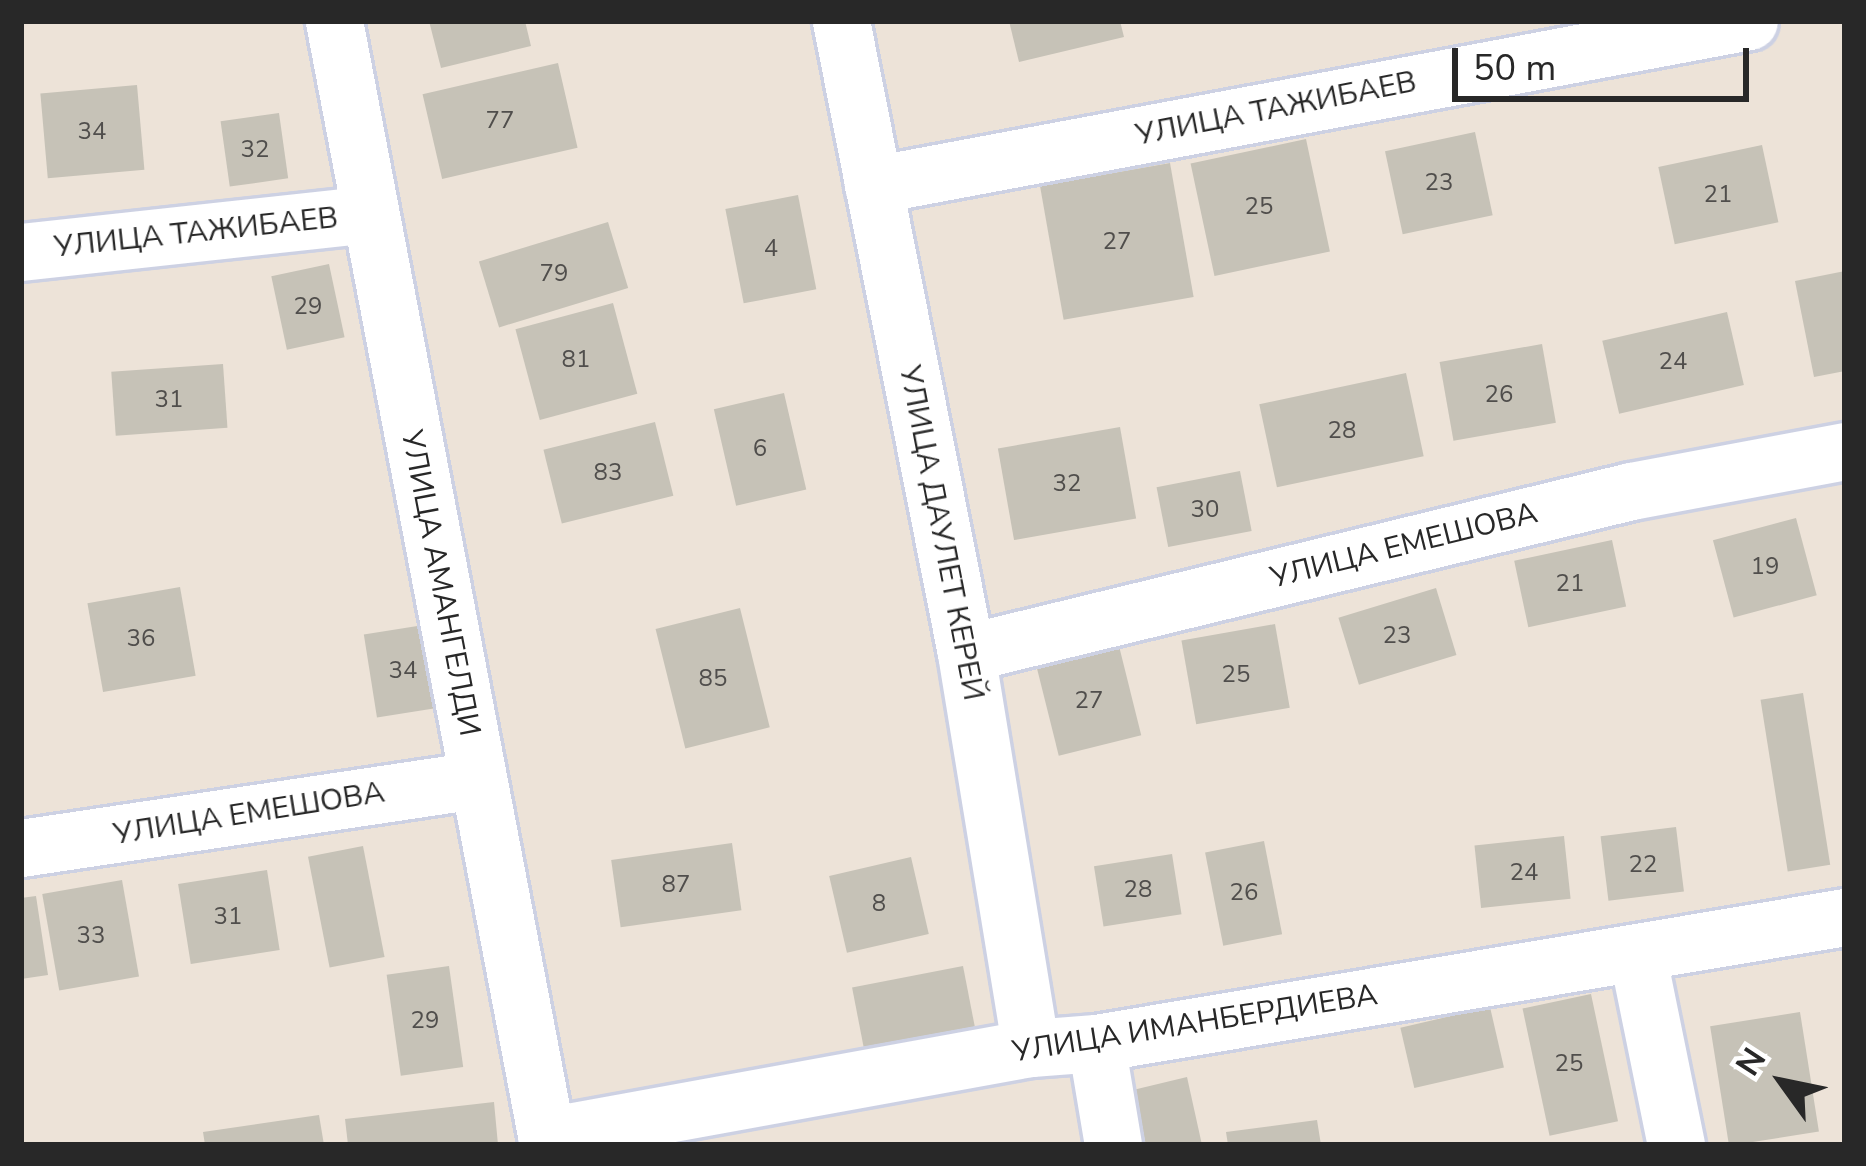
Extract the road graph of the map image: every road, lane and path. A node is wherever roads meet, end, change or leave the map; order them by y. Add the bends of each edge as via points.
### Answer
1 (334, 21) edge
2 (841, 21) edge
3 (1749, 21) edge
4 (874, 184) junction
5 (370, 214) junction
6 (21, 253) edge
7 (1845, 451) edge
8 (965, 652) junction
9 (478, 780) junction
10 (21, 848) edge
11 (1845, 917) edge
12 (1637, 953) junction
13 (1096, 1043) junction
14 (1031, 1048) junction
15 (547, 1141) edge
16 (1113, 1145) edge
17 (1676, 1145) edge

1 - 5 street, УЛИЦА АМАНГЕЛДИ
2 - 4 street, УЛИЦА ДАУЛЕТ КЕРЕЙ
3 - 4 street, УЛИЦА ТАЖИБАЕВ
4 - 8 street, УЛИЦА ДАУЛЕТ КЕРЕЙ
5 - 6 street, УЛИЦА ТАЖИБАЕВ
5 - 9 street, УЛИЦА АМАНГЕЛДИ
7 - 8 street, УЛИЦА ЕМЕШОВА via 1631,491
8 - 14 street, УЛИЦА ДАУЛЕТ КЕРЕЙ
9 - 10 street, УЛИЦА ЕМЕШОВА
9 - 15 street, УЛИЦА АМАНГЕЛДИ
11 - 12 street, УЛИЦА ИМАНБЕРДИЕВА
12 - 13 street, УЛИЦА ИМАНБЕРДИЕВА
12 - 17 street
13 - 14 street, УЛИЦА ИМАНБЕРДИЕВА
13 - 16 street
14 - 15 street, УЛИЦА ИМАНБЕРДИЕВА

